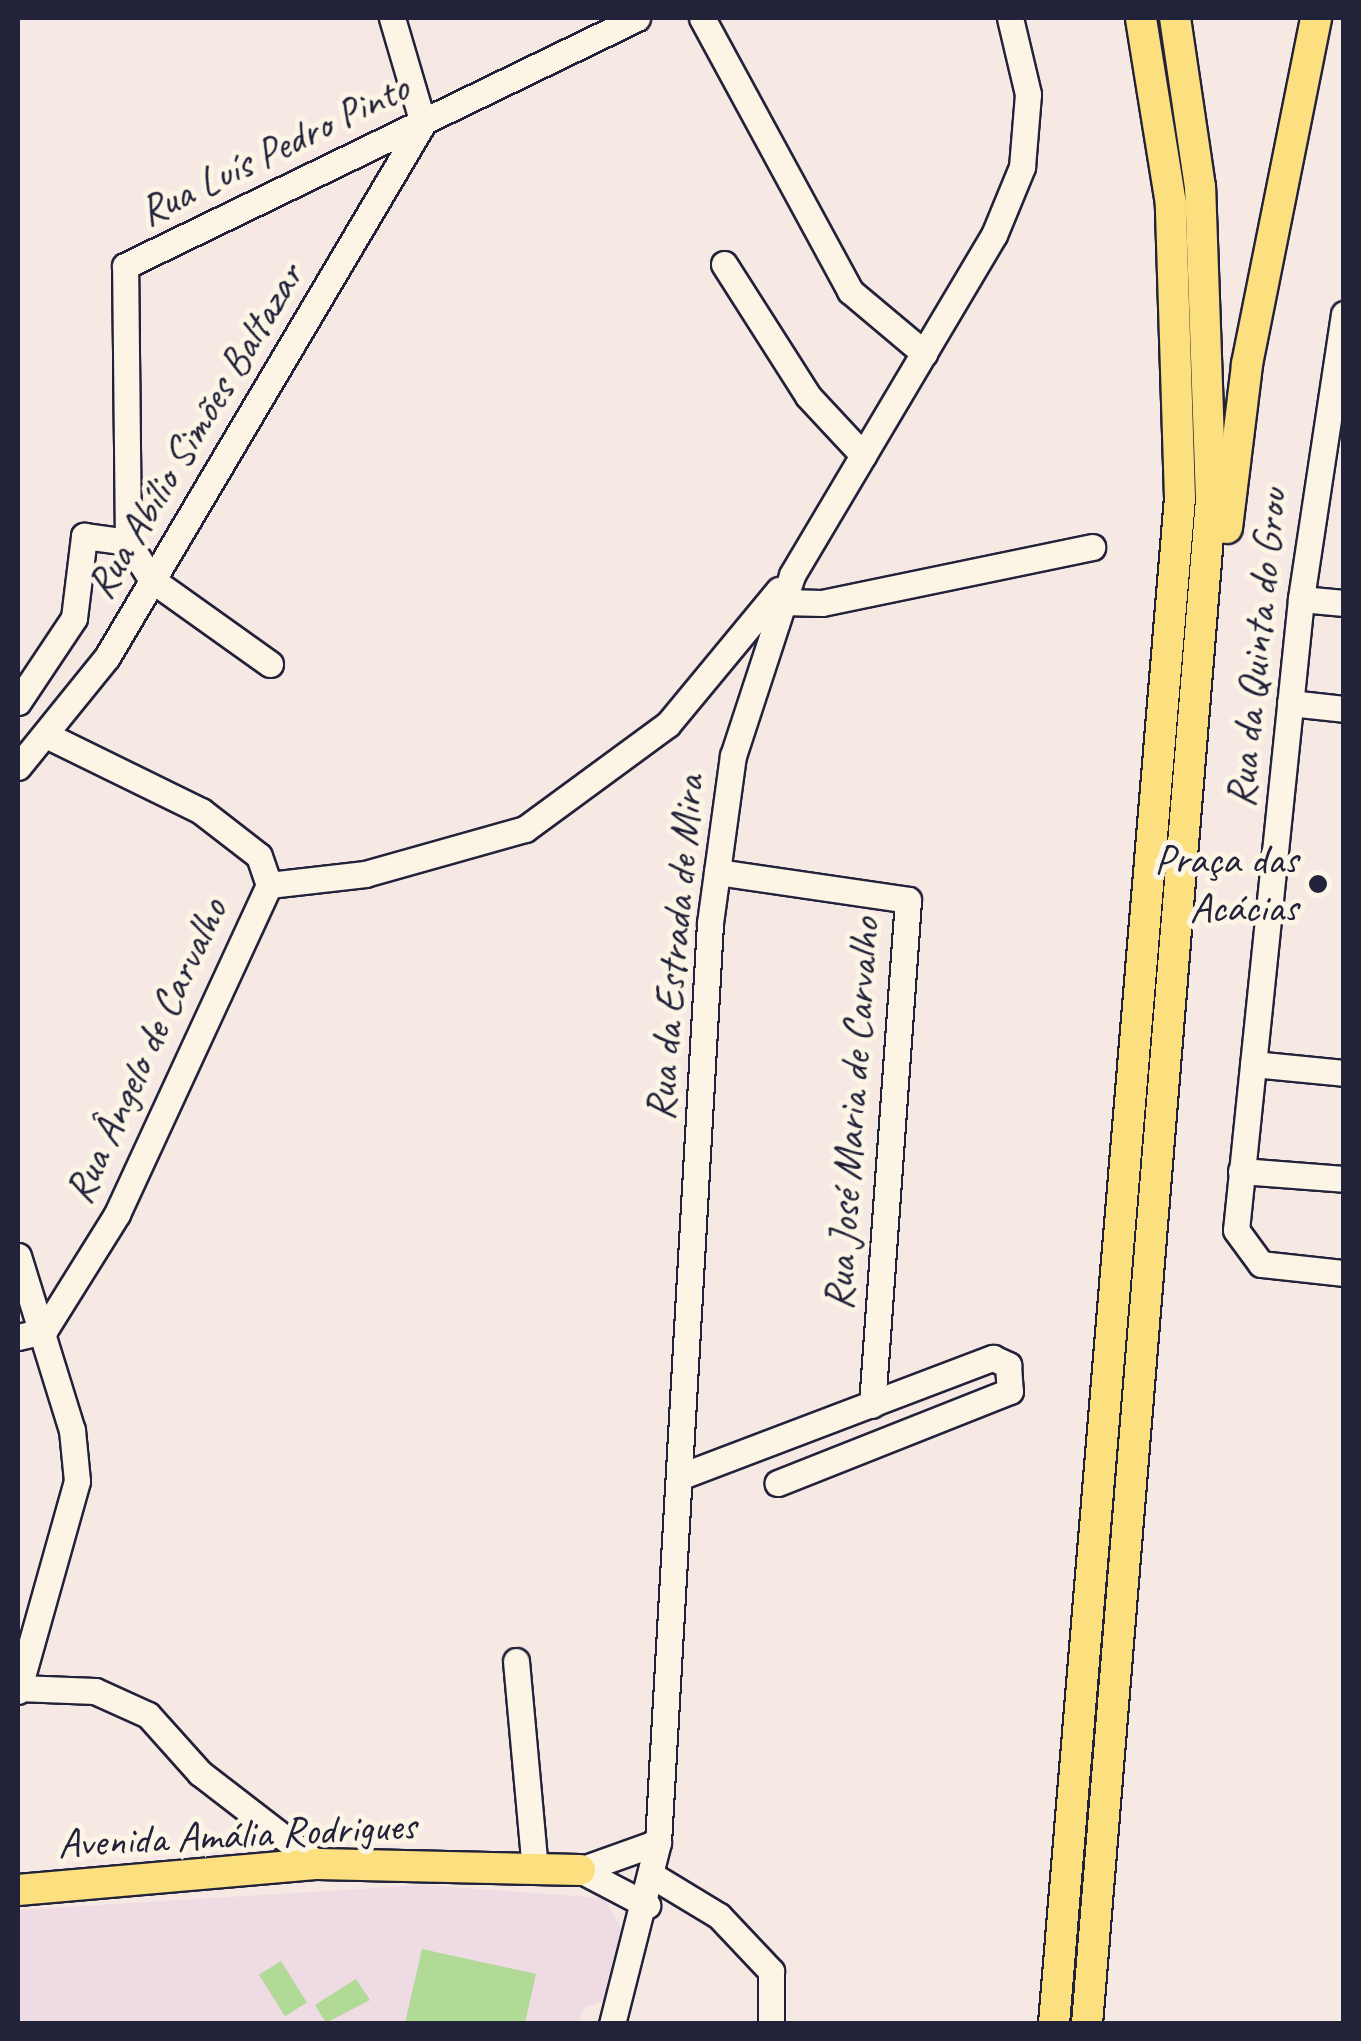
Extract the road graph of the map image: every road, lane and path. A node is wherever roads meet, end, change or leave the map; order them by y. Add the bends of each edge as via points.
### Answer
1 (392, 18) edge
2 (636, 18) edge
3 (702, 18) edge
4 (1010, 18) edge
5 (1141, 18) edge
6 (1175, 18) edge
7 (1316, 18) edge
8 (423, 123) junction
9 (724, 264) dead end
10 (1344, 314) edge
11 (924, 353) junction
12 (863, 455) junction
13 (128, 542) junction
14 (1092, 547) dead end
15 (792, 574) junction
16 (151, 580) junction
17 (1302, 599) junction
18 (782, 602) junction
19 (1344, 603) edge
20 (1204, 644) junction
21 (270, 664) dead end
22 (18, 702) edge
23 (1290, 703) junction
24 (1344, 709) edge
25 (46, 735) junction
26 (18, 767) edge
27 (717, 872) junction
28 (269, 885) junction
29 (1253, 1064) junction
30 (1344, 1073) edge
31 (1241, 1171) junction
32 (1344, 1179) edge
33 (18, 1256) edge
34 (1344, 1272) edge
35 (44, 1331) junction
36 (18, 1337) edge
37 (872, 1405) junction
38 (679, 1477) junction
39 (778, 1483) dead end
40 (516, 1662) dead end
41 (18, 1690) edge
42 (658, 1842) junction
43 (318, 1864) junction
44 (535, 1869) junction
45 (580, 1870) junction
46 (653, 1876) junction
47 (18, 1890) edge
48 (648, 1905) junction
49 (612, 2024) edge
50 (771, 2024) edge
51 (1054, 2024) edge
52 (1087, 2024) edge

1 - 8 street
2 - 8 street, Rua Luís Pedro Pinto
3 - 11 street via 850,290
4 - 11 street, Rua da Estrada de Mira via 1028,94 1022,167
5 - 51 main road via 1170,204 1180,498
6 - 20 main road via 1200,187 1211,372
7 - 20 main road via 1247,364
8 - 13 street, Rua Luís Pedro Pinto via 125,266
8 - 16 street, Rua Abílio Simões Baltazar
9 - 12 street via 808,396
10 - 17 street, Rua da Quinta do Grou
11 - 12 street, Rua da Estrada de Mira
12 - 15 street, Rua da Estrada de Mira
13 - 16 street
13 - 22 street via 84,536 74,618
14 - 18 street via 822,603
15 - 18 street, Rua da Estrada de Mira
15 - 28 street, Rua Ângelo de Carvalho via 668,724 525,829 366,874
16 - 21 street
16 - 25 street, Rua Abílio Simões Baltazar via 107,657
17 - 19 street
17 - 23 street, Rua da Quinta do Grou
18 - 27 street, Rua da Estrada de Mira via 742,721
20 - 52 main road
23 - 24 street
23 - 29 street, Rua da Quinta do Grou
25 - 26 street, Rua Abílio Simões Baltazar
25 - 28 street via 201,811 259,856
27 - 37 street, Rua José Maria de Carvalho via 908,900
27 - 38 street, Rua da Estrada de Mira
28 - 35 street, Rua Ângelo de Carvalho via 117,1214
29 - 30 street
29 - 31 street, Rua da Quinta do Grou
31 - 32 street
31 - 34 street, Rua da Quinta do Grou via 1236,1230 1261,1264
33 - 35 street
35 - 36 street
35 - 41 street via 77,1481
37 - 38 street
37 - 39 street via 992,1358 1014,1376 1010,1390
38 - 42 street, Rua da Estrada de Mira
40 - 44 street
41 - 43 street via 95,1691 148,1715 213,1784
42 - 45 street, Avenida Amália Rodrigues
42 - 46 street, Rua da Estrada de Mira
43 - 44 main road, Avenida Amália Rodrigues
43 - 47 main road, Avenida Amália Rodrigues
44 - 45 main road, Avenida Amália Rodrigues
45 - 48 street, Avenida Amália Rodrigues
46 - 48 street, Rua da Estrada de Mira
46 - 50 street via 719,1916 771,1971
48 - 49 street, Rua da Estrada de Mira

